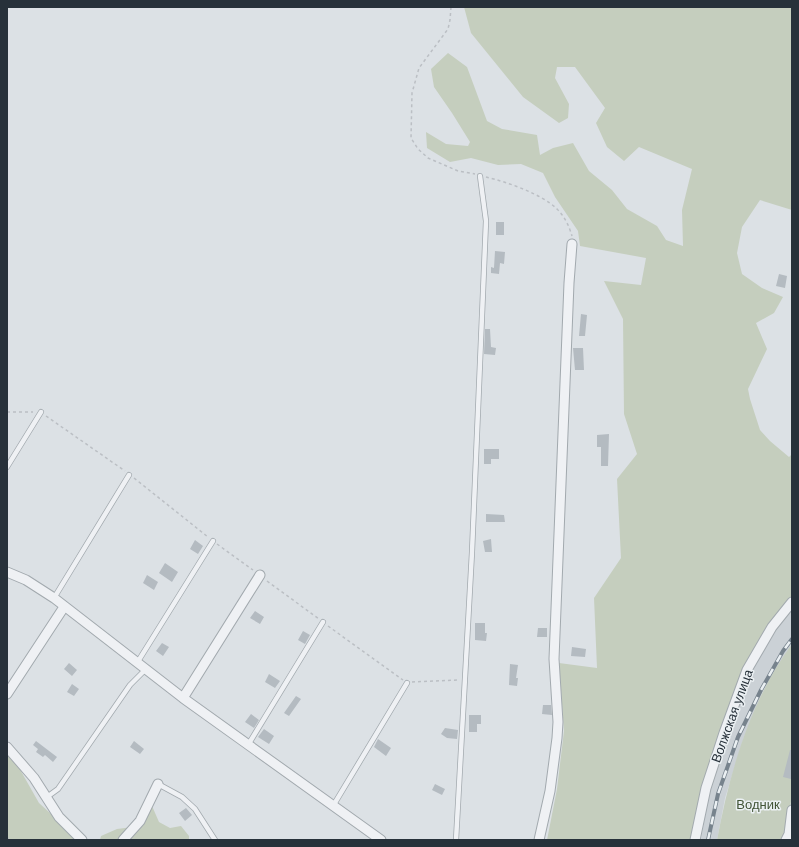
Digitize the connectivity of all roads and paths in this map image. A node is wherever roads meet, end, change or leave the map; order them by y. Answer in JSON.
{"nodes":[{"id":1,"x":451,"y":7,"type":"edge"},
{"id":2,"x":480,"y":176,"type":"junction"},
{"id":3,"x":572,"y":244,"type":"joint"},
{"id":4,"x":7,"y":412,"type":"edge"},
{"id":5,"x":41,"y":412,"type":"junction"},
{"id":6,"x":7,"y":467,"type":"edge"},
{"id":7,"x":129,"y":474,"type":"junction"},
{"id":8,"x":213,"y":541,"type":"junction"},
{"id":9,"x":7,"y":572,"type":"edge"},
{"id":10,"x":260,"y":575,"type":"junction"},
{"id":11,"x":54,"y":598,"type":"junction"},
{"id":12,"x":792,"y":602,"type":"edge"},
{"id":13,"x":64,"y":607,"type":"junction"},
{"id":14,"x":323,"y":622,"type":"junction"},
{"id":15,"x":137,"y":663,"type":"junction"},
{"id":16,"x":146,"y":669,"type":"junction"},
{"id":17,"x":465,"y":679,"type":"junction"},
{"id":18,"x":407,"y":683,"type":"junction"},
{"id":19,"x":7,"y":694,"type":"edge"},
{"id":20,"x":183,"y":698,"type":"junction"},
{"id":21,"x":248,"y":745,"type":"junction"},
{"id":22,"x":7,"y":747,"type":"edge"},
{"id":23,"x":158,"y":784,"type":"joint"},
{"id":24,"x":47,"y":797,"type":"junction"},
{"id":25,"x":333,"y":806,"type":"junction"},
{"id":26,"x":792,"y":810,"type":"edge"},
{"id":27,"x":7,"y":837,"type":"edge"},
{"id":28,"x":9,"y":840,"type":"edge"},
{"id":29,"x":82,"y":840,"type":"edge"},
{"id":30,"x":123,"y":840,"type":"edge"},
{"id":31,"x":215,"y":840,"type":"edge"},
{"id":32,"x":381,"y":840,"type":"edge"},
{"id":33,"x":456,"y":840,"type":"edge"},
{"id":34,"x":539,"y":840,"type":"edge"},
{"id":35,"x":695,"y":840,"type":"edge"},
{"id":36,"x":786,"y":840,"type":"edge"}],
"edges":[{"from":1,"to":2,"type":"path"},
{"from":2,"to":3,"type":"path"},
{"from":2,"to":17,"type":"lane"},
{"from":3,"to":34,"type":"street"},
{"from":4,"to":5,"type":"path"},
{"from":5,"to":6,"type":"lane"},
{"from":5,"to":7,"type":"path"},
{"from":7,"to":8,"type":"path"},
{"from":7,"to":11,"type":"lane"},
{"from":8,"to":10,"type":"path"},
{"from":8,"to":15,"type":"lane"},
{"from":9,"to":11,"type":"street"},
{"from":10,"to":14,"type":"path"},
{"from":10,"to":20,"type":"street"},
{"from":11,"to":13,"type":"street"},
{"from":12,"to":35,"type":"street","name":"Волжская улица"},
{"from":13,"to":15,"type":"street"},
{"from":13,"to":19,"type":"street"},
{"from":14,"to":18,"type":"path"},
{"from":14,"to":21,"type":"lane"},
{"from":15,"to":16,"type":"street"},
{"from":16,"to":20,"type":"street"},
{"from":16,"to":24,"type":"lane"},
{"from":17,"to":18,"type":"path"},
{"from":17,"to":33,"type":"lane"},
{"from":18,"to":25,"type":"lane"},
{"from":20,"to":21,"type":"street"},
{"from":21,"to":25,"type":"street"},
{"from":22,"to":24,"type":"street"},
{"from":23,"to":30,"type":"street"},
{"from":23,"to":31,"type":"lane"},
{"from":24,"to":29,"type":"street"},
{"from":25,"to":32,"type":"street"},
{"from":26,"to":36,"type":"street"},
{"from":27,"to":28,"type":"path"}]}
